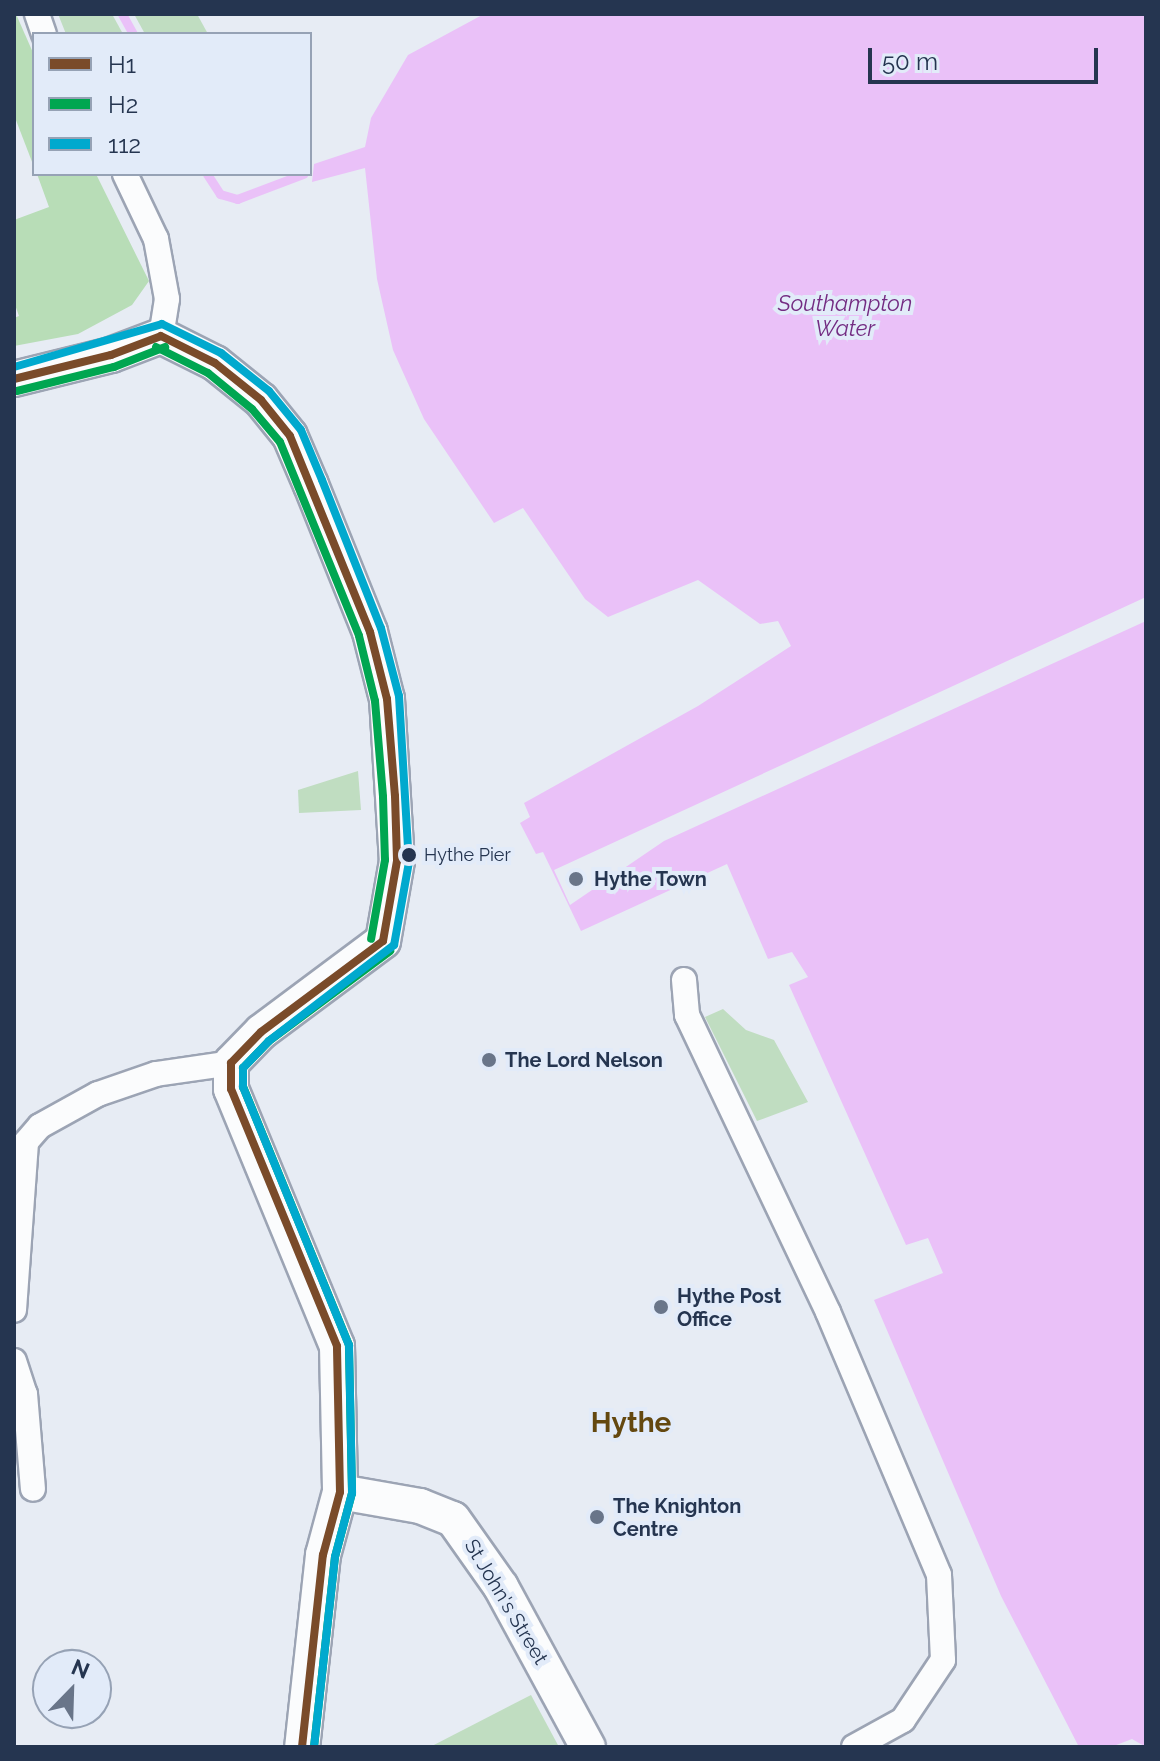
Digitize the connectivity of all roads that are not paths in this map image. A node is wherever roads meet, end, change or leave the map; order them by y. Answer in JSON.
{"nodes":[{"id":1,"x":126,"y":176,"type":"edge"},
{"id":2,"x":161,"y":336,"type":"junction"},
{"id":3,"x":14,"y":379,"type":"edge"},
{"id":4,"x":684,"y":980,"type":"dead end"},
{"id":5,"x":231,"y":1063,"type":"junction"},
{"id":6,"x":14,"y":1310,"type":"edge"},
{"id":7,"x":14,"y":1361,"type":"edge"},
{"id":8,"x":33,"y":1489,"type":"dead end"},
{"id":9,"x":340,"y":1492,"type":"junction"},
{"id":10,"x":302,"y":1747,"type":"edge"},
{"id":11,"x":588,"y":1747,"type":"edge"},
{"id":12,"x":854,"y":1747,"type":"edge"}],
"edges":[{"from":1,"to":2,"type":"street"},
{"from":2,"to":3,"type":"street"},
{"from":2,"to":5,"type":"street"},
{"from":4,"to":12,"type":"street"},
{"from":5,"to":6,"type":"street"},
{"from":5,"to":9,"type":"street"},
{"from":7,"to":8,"type":"street"},
{"from":9,"to":10,"type":"street"},
{"from":9,"to":11,"type":"street","name":"St John's Street"}]}
